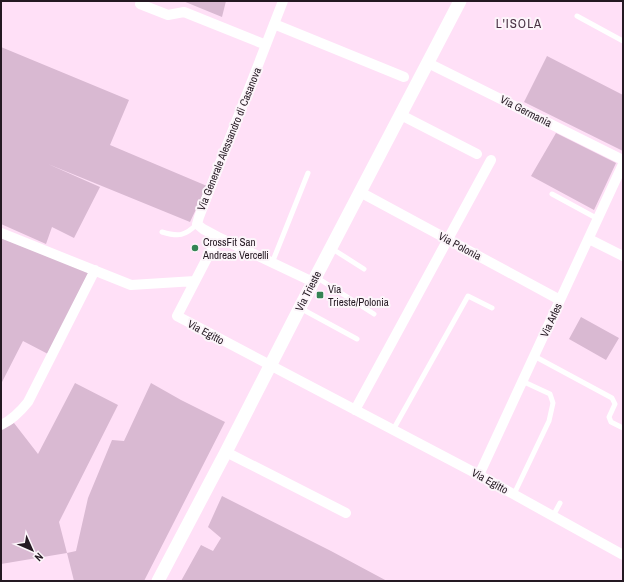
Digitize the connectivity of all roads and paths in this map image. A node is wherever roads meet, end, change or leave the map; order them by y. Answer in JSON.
{"nodes":[{"id":1,"x":283,"y":1,"type":"edge"},
{"id":2,"x":460,"y":1,"type":"edge"},
{"id":3,"x":140,"y":4,"type":"dead end"},
{"id":4,"x":577,"y":16,"type":"dead end"},
{"id":5,"x":274,"y":24,"type":"junction"},
{"id":6,"x":623,"y":41,"type":"edge"},
{"id":7,"x":266,"y":45,"type":"junction"},
{"id":8,"x":428,"y":63,"type":"junction"},
{"id":9,"x":404,"y":77,"type":"dead end"},
{"id":10,"x":401,"y":115,"type":"junction"},
{"id":11,"x":477,"y":154,"type":"dead end"},
{"id":12,"x":491,"y":160,"type":"dead end"},
{"id":13,"x":623,"y":160,"type":"edge"},
{"id":14,"x":623,"y":164,"type":"edge"},
{"id":15,"x":308,"y":173,"type":"dead end"},
{"id":16,"x":360,"y":192,"type":"junction"},
{"id":17,"x":552,"y":194,"type":"dead end"},
{"id":18,"x":598,"y":219,"type":"junction"},
{"id":19,"x":197,"y":224,"type":"junction"},
{"id":20,"x":162,"y":232,"type":"dead end"},
{"id":21,"x":1,"y":233,"type":"edge"},
{"id":22,"x":218,"y":237,"type":"junction"},
{"id":23,"x":589,"y":239,"type":"junction"},
{"id":24,"x":448,"y":240,"type":"junction"},
{"id":25,"x":331,"y":248,"type":"junction"},
{"id":26,"x":623,"y":256,"type":"edge"},
{"id":27,"x":272,"y":262,"type":"junction"},
{"id":28,"x":364,"y":269,"type":"dead end"},
{"id":29,"x":95,"y":270,"type":"junction"},
{"id":30,"x":314,"y":279,"type":"junction"},
{"id":31,"x":195,"y":281,"type":"junction"},
{"id":32,"x":560,"y":300,"type":"junction"},
{"id":33,"x":300,"y":308,"type":"junction"},
{"id":34,"x":492,"y":308,"type":"dead end"},
{"id":35,"x":374,"y":314,"type":"dead end"},
{"id":36,"x":357,"y":339,"type":"dead end"},
{"id":37,"x":534,"y":356,"type":"junction"},
{"id":38,"x":270,"y":366,"type":"junction"},
{"id":39,"x":522,"y":381,"type":"junction"},
{"id":40,"x":355,"y":410,"type":"junction"},
{"id":41,"x":1,"y":425,"type":"edge"},
{"id":42,"x":623,"y":428,"type":"edge"},
{"id":43,"x":393,"y":430,"type":"junction"},
{"id":44,"x":226,"y":452,"type":"junction"},
{"id":45,"x":479,"y":475,"type":"junction"},
{"id":46,"x":514,"y":494,"type":"junction"},
{"id":47,"x":560,"y":503,"type":"dead end"},
{"id":48,"x":346,"y":513,"type":"dead end"},
{"id":49,"x":553,"y":516,"type":"junction"},
{"id":50,"x":623,"y":555,"type":"edge"},
{"id":51,"x":158,"y":581,"type":"edge"}],
"edges":[{"from":1,"to":5,"type":"street","name":"Via Generale Alessandro di Casanova"},
{"from":2,"to":8,"type":"street","name":"Via Trieste"},
{"from":3,"to":7,"type":"street"},
{"from":4,"to":6,"type":"lane"},
{"from":5,"to":7,"type":"street","name":"Via Generale Alessandro di Casanova"},
{"from":5,"to":9,"type":"street"},
{"from":7,"to":19,"type":"street","name":"Via Generale Alessandro di Casanova"},
{"from":8,"to":10,"type":"street","name":"Via Trieste"},
{"from":8,"to":13,"type":"street","name":"Via Germania"},
{"from":10,"to":11,"type":"street"},
{"from":10,"to":16,"type":"street","name":"Via Trieste"},
{"from":12,"to":24,"type":"street"},
{"from":14,"to":18,"type":"street","name":"Via Arles"},
{"from":15,"to":27,"type":"lane"},
{"from":16,"to":24,"type":"street","name":"Via Polonia"},
{"from":16,"to":25,"type":"street","name":"Via Trieste"},
{"from":17,"to":18,"type":"lane"},
{"from":18,"to":23,"type":"street","name":"Via Arles"},
{"from":19,"to":20,"type":"lane"},
{"from":19,"to":22,"type":"street","name":"Via Generale Alessandro di Casanova"},
{"from":21,"to":29,"type":"street"},
{"from":22,"to":27,"type":"street","name":"Via Generale Alessandro di Casanova"},
{"from":22,"to":31,"type":"street","name":"Via Egitto"},
{"from":23,"to":26,"type":"street"},
{"from":23,"to":32,"type":"street","name":"Via Arles"},
{"from":24,"to":32,"type":"street","name":"Via Polonia"},
{"from":24,"to":40,"type":"street"},
{"from":25,"to":28,"type":"lane"},
{"from":25,"to":30,"type":"street","name":"Via Trieste"},
{"from":27,"to":30,"type":"street","name":"Via Generale Alessandro di Casanova"},
{"from":29,"to":31,"type":"street"},
{"from":29,"to":41,"type":"street"},
{"from":30,"to":33,"type":"street","name":"Via Trieste"},
{"from":30,"to":35,"type":"lane"},
{"from":31,"to":38,"type":"street","name":"Via Egitto"},
{"from":32,"to":37,"type":"street","name":"Via Arles"},
{"from":33,"to":36,"type":"lane"},
{"from":33,"to":38,"type":"street","name":"Via Trieste"},
{"from":34,"to":43,"type":"lane"},
{"from":37,"to":39,"type":"street","name":"Via Arles"},
{"from":37,"to":42,"type":"lane"},
{"from":38,"to":40,"type":"street","name":"Via Egitto"},
{"from":38,"to":44,"type":"street","name":"Via Trieste"},
{"from":39,"to":45,"type":"street","name":"Via Arles"},
{"from":39,"to":46,"type":"lane"},
{"from":40,"to":43,"type":"street","name":"Via Egitto"},
{"from":43,"to":45,"type":"street","name":"Via Egitto"},
{"from":44,"to":48,"type":"street"},
{"from":44,"to":51,"type":"street","name":"Via Trieste"},
{"from":45,"to":46,"type":"street","name":"Via Egitto"},
{"from":46,"to":49,"type":"street","name":"Via Egitto"},
{"from":47,"to":49,"type":"lane"},
{"from":49,"to":50,"type":"street","name":"Via Egitto"}]}
